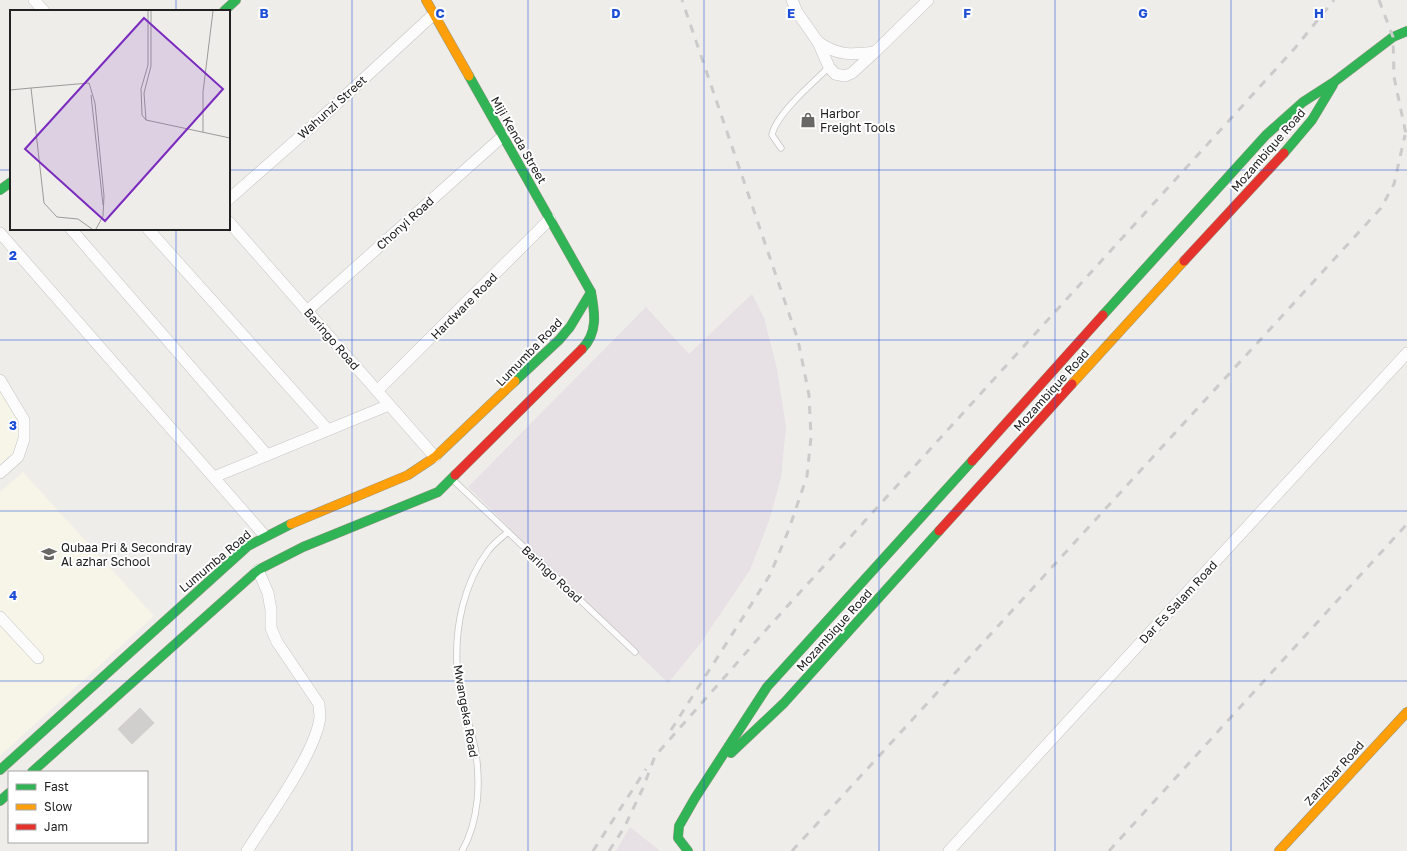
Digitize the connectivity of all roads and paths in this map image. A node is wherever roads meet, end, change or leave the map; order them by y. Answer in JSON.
{"nodes":[{"id":1,"x":34,"y":0,"type":"edge"},
{"id":2,"x":236,"y":0,"type":"edge"},
{"id":3,"x":426,"y":0,"type":"edge"},
{"id":4,"x":792,"y":0,"type":"edge"},
{"id":5,"x":928,"y":0,"type":"edge"},
{"id":6,"x":43,"y":10,"type":"edge"},
{"id":7,"x":225,"y":10,"type":"edge"},
{"id":8,"x":434,"y":14,"type":"junction"},
{"id":9,"x":1407,"y":31,"type":"edge"},
{"id":10,"x":818,"y":42,"type":"junction"},
{"id":11,"x":875,"y":52,"type":"junction"},
{"id":12,"x":829,"y":68,"type":"junction"},
{"id":13,"x":1334,"y":82,"type":"junction"},
{"id":14,"x":503,"y":136,"type":"junction"},
{"id":15,"x":781,"y":148,"type":"dead end"},
{"id":16,"x":10,"y":183,"type":"edge"},
{"id":17,"x":0,"y":190,"type":"edge"},
{"id":18,"x":230,"y":198,"type":"edge"},
{"id":19,"x":550,"y":219,"type":"junction"},
{"id":20,"x":230,"y":223,"type":"edge"},
{"id":21,"x":72,"y":230,"type":"edge"},
{"id":22,"x":149,"y":230,"type":"edge"},
{"id":23,"x":0,"y":233,"type":"edge"},
{"id":24,"x":591,"y":292,"type":"junction"},
{"id":25,"x":307,"y":311,"type":"junction"},
{"id":26,"x":1407,"y":353,"type":"edge"},
{"id":27,"x":0,"y":380,"type":"edge"},
{"id":28,"x":533,"y":382,"type":"junction"},
{"id":29,"x":377,"y":391,"type":"junction"},
{"id":30,"x":390,"y":405,"type":"junction"},
{"id":31,"x":328,"y":430,"type":"junction"},
{"id":32,"x":267,"y":455,"type":"junction"},
{"id":33,"x":435,"y":457,"type":"junction"},
{"id":34,"x":0,"y":472,"type":"edge"},
{"id":35,"x":214,"y":477,"type":"junction"},
{"id":36,"x":451,"y":478,"type":"junction"},
{"id":37,"x":508,"y":532,"type":"junction"},
{"id":38,"x":265,"y":536,"type":"junction"},
{"id":39,"x":258,"y":570,"type":"junction"},
{"id":40,"x":0,"y":618,"type":"edge"},
{"id":41,"x":634,"y":652,"type":"dead end"},
{"id":42,"x":38,"y":658,"type":"dead end"},
{"id":43,"x":1407,"y":712,"type":"edge"},
{"id":44,"x":0,"y":770,"type":"edge"},
{"id":45,"x":33,"y":771,"type":"edge"},
{"id":46,"x":711,"y":772,"type":"junction"},
{"id":47,"x":8,"y":794,"type":"edge"},
{"id":48,"x":0,"y":801,"type":"edge"},
{"id":49,"x":247,"y":851,"type":"edge"},
{"id":50,"x":462,"y":851,"type":"edge"},
{"id":51,"x":688,"y":851,"type":"edge"},
{"id":52,"x":949,"y":851,"type":"edge"},
{"id":53,"x":1279,"y":851,"type":"edge"}],
"edges":[{"from":1,"to":6,"type":"street"},
{"from":2,"to":7,"type":"main road"},
{"from":3,"to":8,"type":"main road","name":"Miji Kenda Street"},
{"from":4,"to":10,"type":"street"},
{"from":5,"to":11,"type":"street"},
{"from":8,"to":14,"type":"main road","name":"Miji Kenda Street"},
{"from":8,"to":18,"type":"street","name":"Wahunzi Street"},
{"from":9,"to":13,"type":"main road"},
{"from":10,"to":11,"type":"street"},
{"from":10,"to":12,"type":"street"},
{"from":11,"to":12,"type":"street"},
{"from":12,"to":15,"type":"lane"},
{"from":13,"to":46,"type":"main road","name":"Mozambique Road"},
{"from":13,"to":46,"type":"main road","name":"Mozambique Road"},
{"from":14,"to":19,"type":"main road","name":"Miji Kenda Street"},
{"from":14,"to":25,"type":"street","name":"Chonyi Road"},
{"from":16,"to":17,"type":"main road"},
{"from":19,"to":24,"type":"main road","name":"Miji Kenda Street"},
{"from":19,"to":29,"type":"street","name":"Hardware Road"},
{"from":20,"to":25,"type":"street","name":"Baringo Road"},
{"from":21,"to":32,"type":"street"},
{"from":22,"to":31,"type":"street"},
{"from":23,"to":35,"type":"street"},
{"from":24,"to":28,"type":"main road","name":"Lumumba Road"},
{"from":24,"to":28,"type":"main road","name":"Lumumba Road"},
{"from":25,"to":29,"type":"street","name":"Baringo Road"},
{"from":26,"to":52,"type":"street","name":"Dar Es Salam Road"},
{"from":27,"to":34,"type":"street"},
{"from":28,"to":33,"type":"main road","name":"Lumumba Road"},
{"from":28,"to":36,"type":"main road","name":"Lumumba Road"},
{"from":29,"to":30,"type":"street","name":"Baringo Road"},
{"from":30,"to":31,"type":"street"},
{"from":30,"to":33,"type":"street","name":"Baringo Road"},
{"from":31,"to":32,"type":"street"},
{"from":32,"to":35,"type":"street"},
{"from":33,"to":38,"type":"main road","name":"Lumumba Road"},
{"from":35,"to":38,"type":"street"},
{"from":36,"to":37,"type":"lane","name":"Baringo Road"},
{"from":36,"to":39,"type":"main road","name":"Lumumba Road"},
{"from":37,"to":41,"type":"lane","name":"Baringo Road"},
{"from":37,"to":50,"type":"lane","name":"Mwangeka Road"},
{"from":38,"to":44,"type":"main road","name":"Lumumba Road"},
{"from":39,"to":45,"type":"main road","name":"Lumumba Road"},
{"from":39,"to":49,"type":"street"},
{"from":40,"to":42,"type":"street"},
{"from":43,"to":53,"type":"main road","name":"Zanzibar Road"},
{"from":46,"to":51,"type":"main road","name":"Mozambique Road"},
{"from":47,"to":48,"type":"main road"}]}
